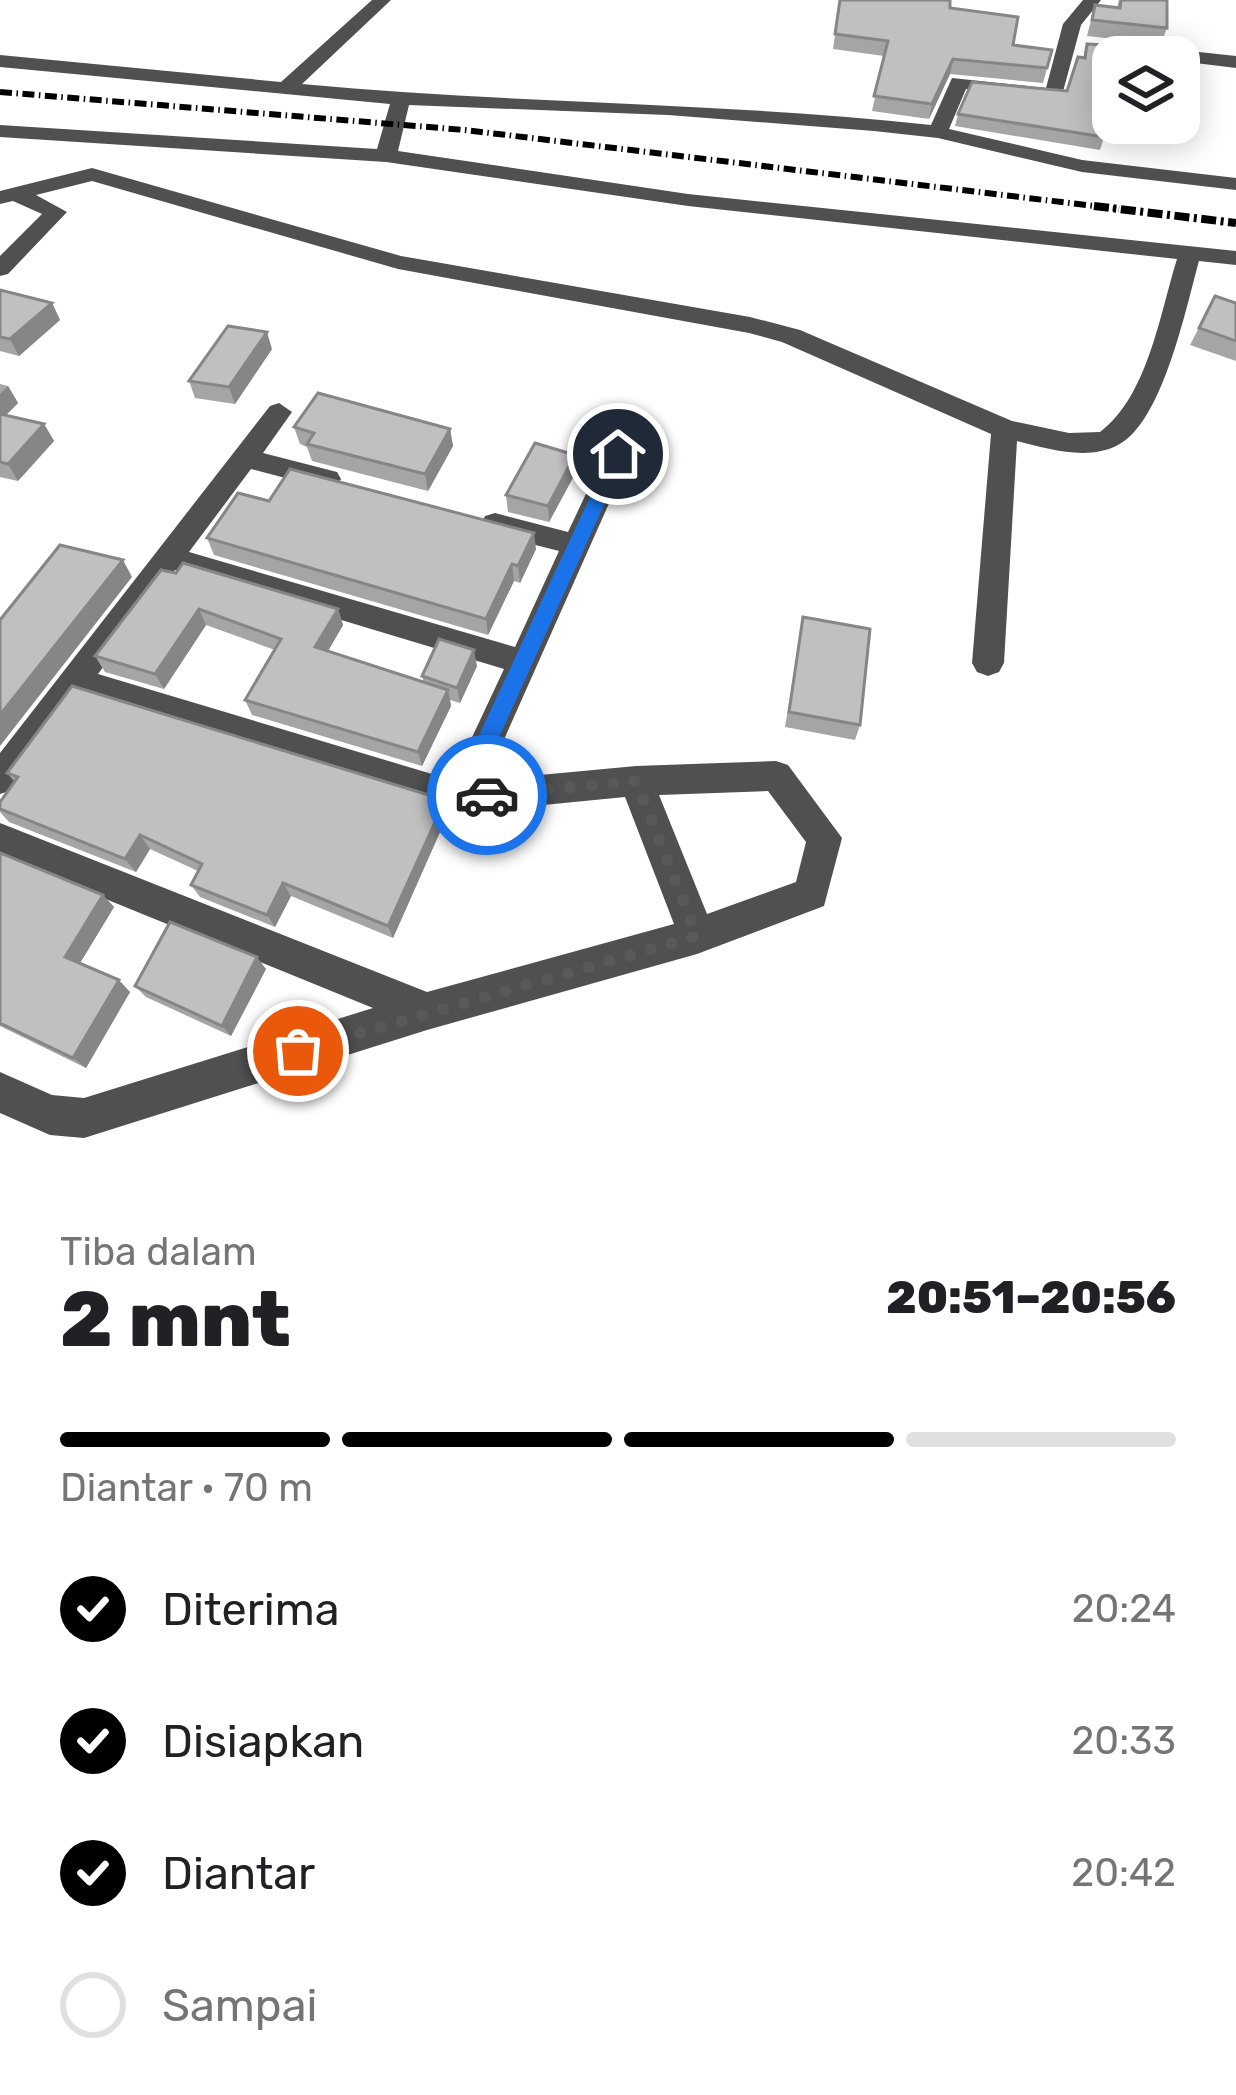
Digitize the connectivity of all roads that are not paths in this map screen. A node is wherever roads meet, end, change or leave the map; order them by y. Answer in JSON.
{"nodes":[{"id":1,"x":382,"y":0,"type":"edge"},
{"id":2,"x":1082,"y":3,"type":"edge"},
{"id":3,"x":1200,"y":58,"type":"edge"},
{"id":4,"x":0,"y":61,"type":"edge"},
{"id":5,"x":1236,"y":62,"type":"edge"},
{"id":6,"x":287,"y":87,"type":"junction"},
{"id":7,"x":401,"y":100,"type":"junction"},
{"id":8,"x":0,"y":130,"type":"edge"},
{"id":9,"x":938,"y":132,"type":"junction"},
{"id":10,"x":386,"y":156,"type":"junction"},
{"id":11,"x":1236,"y":184,"type":"edge"},
{"id":12,"x":10,"y":197,"type":"edge"},
{"id":13,"x":1190,"y":252,"type":"junction"},
{"id":14,"x":1236,"y":258,"type":"edge"},
{"id":15,"x":0,"y":269,"type":"edge"},
{"id":16,"x":279,"y":412,"type":"dead end"},
{"id":17,"x":1006,"y":429,"type":"junction"},
{"id":18,"x":618,"y":454,"type":"dead end"},
{"id":19,"x":246,"y":458,"type":"junction"},
{"id":20,"x":356,"y":487,"type":"edge"},
{"id":21,"x":466,"y":516,"type":"edge"},
{"id":22,"x":576,"y":545,"type":"junction"},
{"id":23,"x":168,"y":556,"type":"junction"},
{"id":24,"x":523,"y":662,"type":"junction"},
{"id":25,"x":988,"y":664,"type":"dead end"},
{"id":26,"x":75,"y":681,"type":"junction"},
{"id":27,"x":0,"y":779,"type":"edge"},
{"id":28,"x":636,"y":781,"type":"junction"},
{"id":29,"x":460,"y":798,"type":"junction"},
{"id":30,"x":0,"y":839,"type":"edge"},
{"id":31,"x":697,"y":936,"type":"junction"},
{"id":32,"x":427,"y":1011,"type":"junction"},
{"id":33,"x":0,"y":1092,"type":"edge"}],
"edges":[{"from":1,"to":6,"type":"street"},
{"from":2,"to":9,"type":"street"},
{"from":3,"to":5,"type":"street"},
{"from":4,"to":6,"type":"street"},
{"from":6,"to":7,"type":"street"},
{"from":7,"to":9,"type":"street"},
{"from":7,"to":10,"type":"street"},
{"from":8,"to":10,"type":"street"},
{"from":9,"to":11,"type":"street"},
{"from":10,"to":13,"type":"street"},
{"from":12,"to":15,"type":"street"},
{"from":12,"to":17,"type":"street"},
{"from":13,"to":14,"type":"street"},
{"from":13,"to":17,"type":"street"},
{"from":16,"to":19,"type":"street"},
{"from":17,"to":25,"type":"street"},
{"from":18,"to":22,"type":"street"},
{"from":19,"to":20,"type":"street"},
{"from":19,"to":23,"type":"street"},
{"from":21,"to":22,"type":"street"},
{"from":22,"to":24,"type":"street"},
{"from":23,"to":24,"type":"street"},
{"from":23,"to":26,"type":"street"},
{"from":24,"to":29,"type":"street"},
{"from":26,"to":27,"type":"street"},
{"from":26,"to":29,"type":"street"},
{"from":28,"to":29,"type":"street"},
{"from":28,"to":31,"type":"street"},
{"from":28,"to":31,"type":"street"},
{"from":30,"to":32,"type":"street"},
{"from":31,"to":32,"type":"street"},
{"from":32,"to":33,"type":"street"}]}
